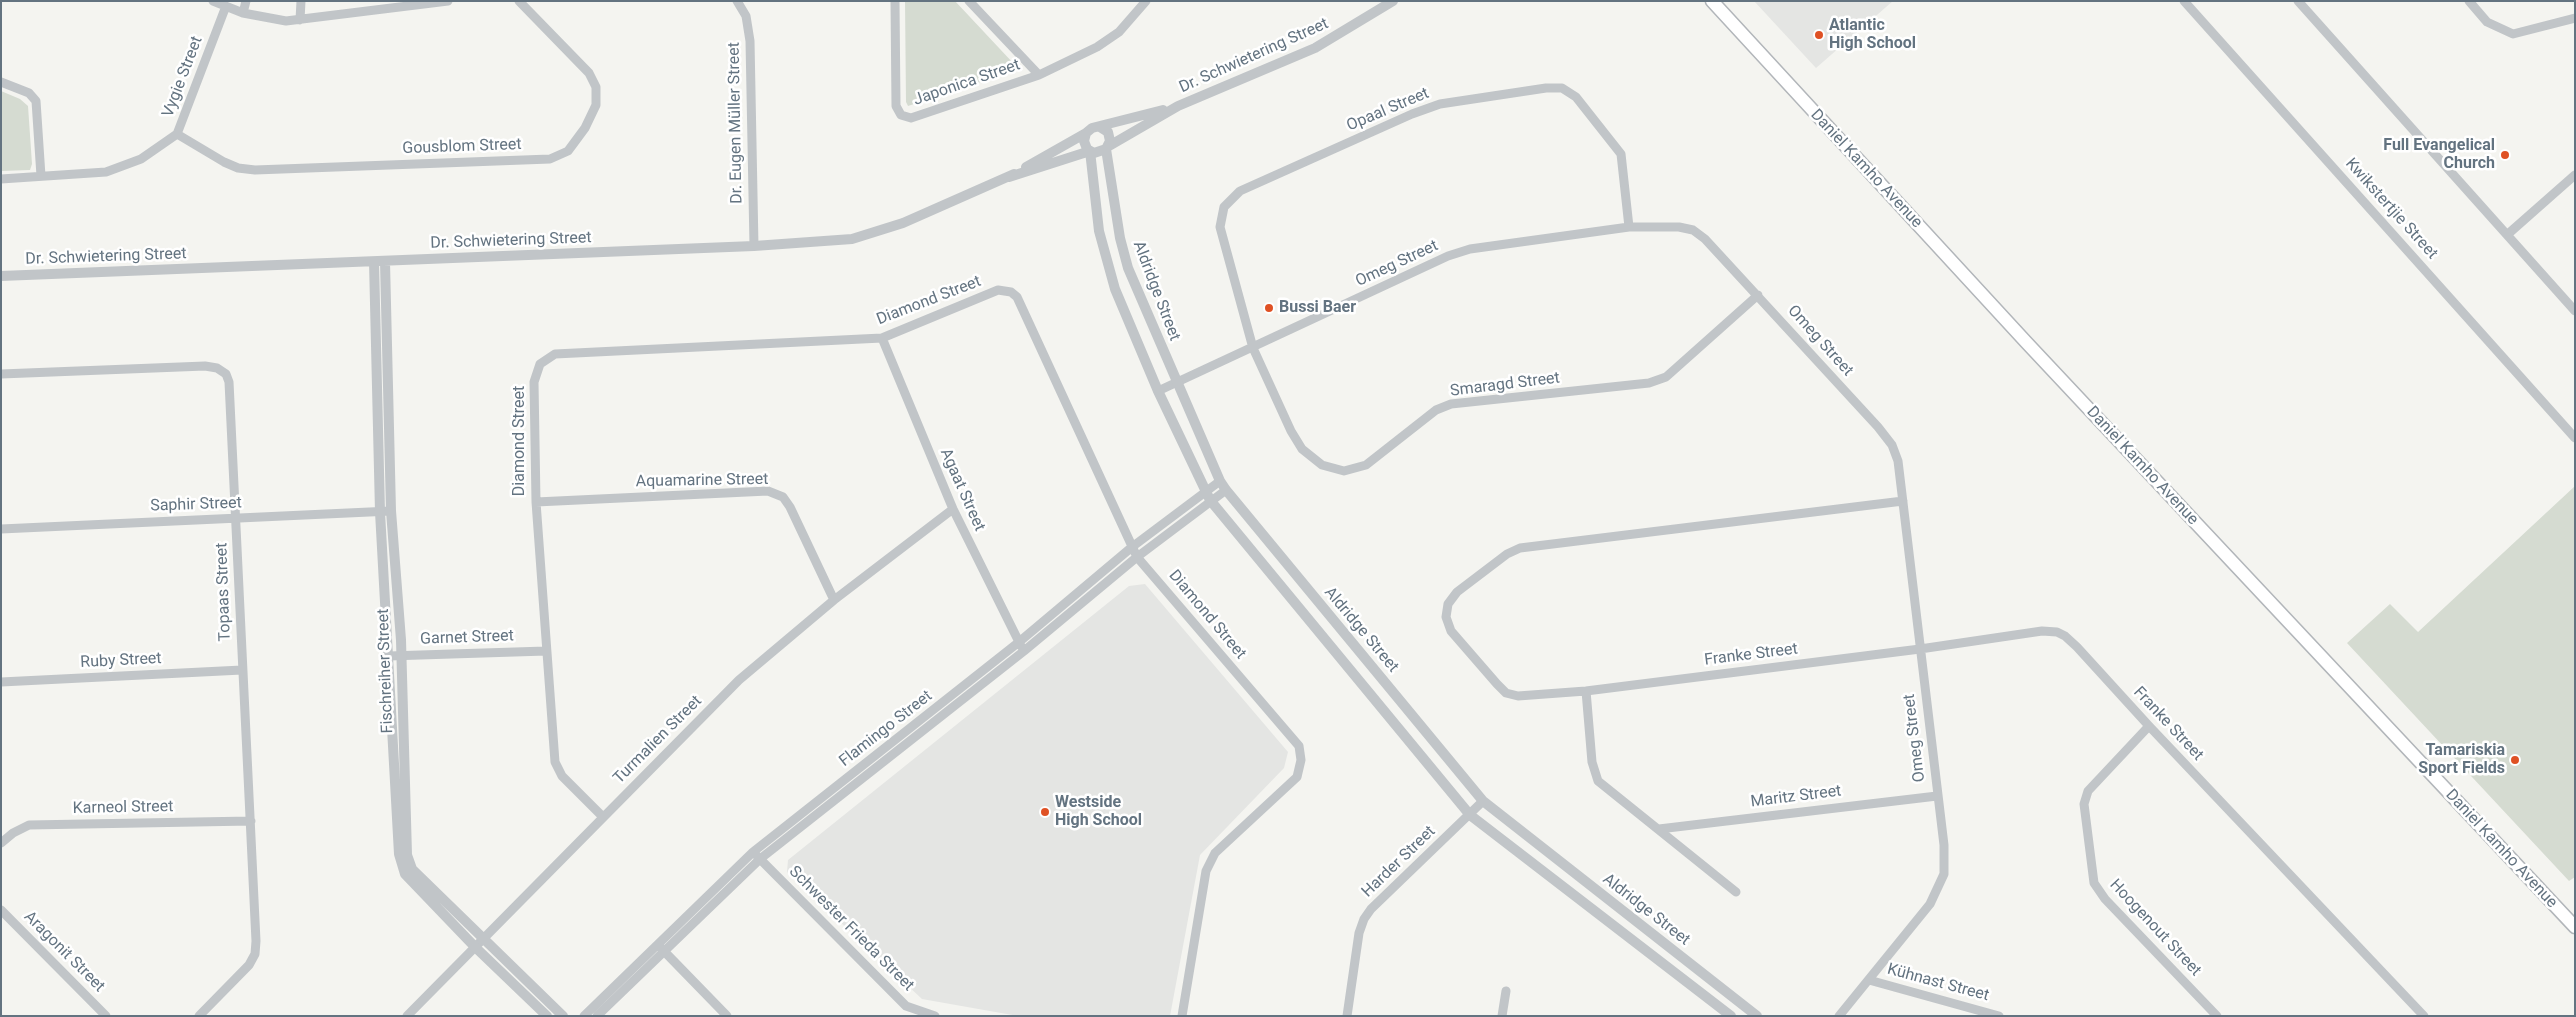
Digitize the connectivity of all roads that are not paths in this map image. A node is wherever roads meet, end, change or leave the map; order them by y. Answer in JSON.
{"nodes":[{"id":1,"x":213,"y":1,"type":"edge"},
{"id":2,"x":246,"y":1,"type":"edge"},
{"id":3,"x":301,"y":1,"type":"edge"},
{"id":4,"x":367,"y":1,"type":"edge"},
{"id":5,"x":448,"y":1,"type":"edge"},
{"id":6,"x":519,"y":1,"type":"edge"},
{"id":7,"x":737,"y":1,"type":"edge"},
{"id":8,"x":895,"y":1,"type":"edge"},
{"id":9,"x":969,"y":1,"type":"edge"},
{"id":10,"x":1146,"y":1,"type":"edge"},
{"id":11,"x":1393,"y":1,"type":"edge"},
{"id":12,"x":1712,"y":1,"type":"edge"},
{"id":13,"x":2184,"y":1,"type":"edge"},
{"id":14,"x":2298,"y":1,"type":"edge"},
{"id":15,"x":2469,"y":1,"type":"edge"},
{"id":16,"x":226,"y":6,"type":"junction"},
{"id":17,"x":368,"y":11,"type":"junction"},
{"id":18,"x":243,"y":13,"type":"junction"},
{"id":19,"x":2575,"y":18,"type":"edge"},
{"id":20,"x":300,"y":20,"type":"junction"},
{"id":21,"x":1039,"y":75,"type":"junction"},
{"id":22,"x":1,"y":82,"type":"edge"},
{"id":23,"x":1178,"y":106,"type":"junction"},
{"id":24,"x":1100,"y":127,"type":"junction"},
{"id":25,"x":1086,"y":133,"type":"junction"},
{"id":26,"x":177,"y":134,"type":"junction"},
{"id":27,"x":1107,"y":147,"type":"junction"},
{"id":28,"x":1090,"y":151,"type":"junction"},
{"id":29,"x":2575,"y":175,"type":"edge"},
{"id":30,"x":41,"y":176,"type":"junction"},
{"id":31,"x":1009,"y":176,"type":"junction"},
{"id":32,"x":1,"y":178,"type":"edge"},
{"id":33,"x":1629,"y":227,"type":"junction"},
{"id":34,"x":2508,"y":234,"type":"junction"},
{"id":35,"x":754,"y":246,"type":"junction"},
{"id":36,"x":379,"y":262,"type":"junction"},
{"id":37,"x":1,"y":276,"type":"edge"},
{"id":38,"x":1758,"y":295,"type":"junction"},
{"id":39,"x":2575,"y":311,"type":"edge"},
{"id":40,"x":882,"y":338,"type":"junction"},
{"id":41,"x":1253,"y":348,"type":"junction"},
{"id":42,"x":1,"y":374,"type":"edge"},
{"id":43,"x":1176,"y":382,"type":"junction"},
{"id":44,"x":1158,"y":391,"type":"junction"},
{"id":45,"x":2575,"y":438,"type":"edge"},
{"id":46,"x":1220,"y":481,"type":"junction"},
{"id":47,"x":1226,"y":490,"type":"junction"},
{"id":48,"x":1208,"y":496,"type":"junction"},
{"id":49,"x":1904,"y":501,"type":"junction"},
{"id":50,"x":536,"y":502,"type":"junction"},
{"id":51,"x":953,"y":509,"type":"junction"},
{"id":52,"x":380,"y":512,"type":"junction"},
{"id":53,"x":391,"y":512,"type":"junction"},
{"id":54,"x":236,"y":519,"type":"junction"},
{"id":55,"x":1,"y":529,"type":"edge"},
{"id":56,"x":1132,"y":547,"type":"junction"},
{"id":57,"x":1137,"y":556,"type":"junction"},
{"id":58,"x":834,"y":600,"type":"junction"},
{"id":59,"x":1022,"y":647,"type":"junction"},
{"id":60,"x":1920,"y":649,"type":"junction"},
{"id":61,"x":546,"y":651,"type":"junction"},
{"id":62,"x":401,"y":655,"type":"junction"},
{"id":63,"x":389,"y":656,"type":"junction"},
{"id":64,"x":242,"y":670,"type":"junction"},
{"id":65,"x":1,"y":682,"type":"edge"},
{"id":66,"x":1586,"y":691,"type":"junction"},
{"id":67,"x":2149,"y":726,"type":"junction"},
{"id":68,"x":1937,"y":796,"type":"junction"},
{"id":69,"x":1483,"y":801,"type":"junction"},
{"id":70,"x":1470,"y":815,"type":"junction"},
{"id":71,"x":603,"y":817,"type":"junction"},
{"id":72,"x":251,"y":821,"type":"junction"},
{"id":73,"x":1659,"y":829,"type":"junction"},
{"id":74,"x":1,"y":844,"type":"edge"},
{"id":75,"x":757,"y":855,"type":"junction"},
{"id":76,"x":1736,"y":892,"type":"dead end"},
{"id":77,"x":1,"y":910,"type":"edge"},
{"id":78,"x":2575,"y":927,"type":"edge"},
{"id":79,"x":484,"y":938,"type":"junction"},
{"id":80,"x":475,"y":947,"type":"junction"},
{"id":81,"x":660,"y":947,"type":"junction"},
{"id":82,"x":1869,"y":980,"type":"junction"},
{"id":83,"x":1506,"y":991,"type":"dead end"},
{"id":84,"x":106,"y":1016,"type":"edge"},
{"id":85,"x":199,"y":1016,"type":"edge"},
{"id":86,"x":407,"y":1016,"type":"edge"},
{"id":87,"x":547,"y":1016,"type":"edge"},
{"id":88,"x":563,"y":1016,"type":"edge"},
{"id":89,"x":584,"y":1016,"type":"edge"},
{"id":90,"x":596,"y":1016,"type":"edge"},
{"id":91,"x":728,"y":1016,"type":"edge"},
{"id":92,"x":935,"y":1016,"type":"edge"},
{"id":93,"x":1182,"y":1016,"type":"edge"},
{"id":94,"x":1347,"y":1016,"type":"edge"},
{"id":95,"x":1502,"y":1016,"type":"edge"},
{"id":96,"x":1731,"y":1016,"type":"edge"},
{"id":97,"x":1757,"y":1016,"type":"edge"},
{"id":98,"x":1839,"y":1016,"type":"edge"},
{"id":99,"x":1999,"y":1016,"type":"edge"},
{"id":100,"x":2218,"y":1016,"type":"edge"},
{"id":101,"x":2424,"y":1016,"type":"edge"}],
"edges":[{"from":1,"to":16,"type":"street"},
{"from":2,"to":18,"type":"street"},
{"from":3,"to":20,"type":"street"},
{"from":4,"to":17,"type":"street"},
{"from":5,"to":17,"type":"street"},
{"from":6,"to":26,"type":"street","name":"Gousblom Street"},
{"from":7,"to":35,"type":"street","name":"Dr. Eugen Müller Street"},
{"from":8,"to":21,"type":"street","name":"Japonica Street"},
{"from":9,"to":21,"type":"street"},
{"from":10,"to":21,"type":"street","name":"Japonica Street"},
{"from":11,"to":23,"type":"street","name":"Dr. Schwietering Street"},
{"from":12,"to":78,"type":"main road","name":"Daniel Kamho Avenue"},
{"from":13,"to":45,"type":"street","name":"Kwikstertjie Street"},
{"from":14,"to":34,"type":"street"},
{"from":15,"to":19,"type":"street"},
{"from":16,"to":18,"type":"street"},
{"from":16,"to":26,"type":"street","name":"Vygie Street"},
{"from":17,"to":20,"type":"street"},
{"from":18,"to":20,"type":"street"},
{"from":22,"to":30,"type":"street"},
{"from":23,"to":24,"type":"street","name":"Dr. Schwietering Street"},
{"from":23,"to":27,"type":"street","name":"Dr. Schwietering Street"},
{"from":24,"to":25,"type":"street"},
{"from":24,"to":27,"type":"street"},
{"from":25,"to":28,"type":"street"},
{"from":25,"to":31,"type":"street","name":"Dr. Schwietering Street"},
{"from":26,"to":30,"type":"street","name":"Vygie Street"},
{"from":27,"to":28,"type":"street"},
{"from":27,"to":43,"type":"street","name":"Aldridge Street"},
{"from":28,"to":31,"type":"street","name":"Dr. Schwietering Street"},
{"from":28,"to":44,"type":"street","name":"Aldridge Street"},
{"from":29,"to":34,"type":"street"},
{"from":30,"to":32,"type":"street","name":"Vygie Street"},
{"from":31,"to":35,"type":"street","name":"Dr. Schwietering Street"},
{"from":33,"to":38,"type":"street","name":"Omeg Street"},
{"from":33,"to":41,"type":"street","name":"Omeg Street"},
{"from":33,"to":41,"type":"street","name":"Opaal Street"},
{"from":34,"to":39,"type":"street"},
{"from":35,"to":36,"type":"street","name":"Dr. Schwietering Street"},
{"from":36,"to":37,"type":"street","name":"Dr. Schwietering Street"},
{"from":36,"to":52,"type":"street","name":"Fischreiher Street"},
{"from":36,"to":53,"type":"street","name":"Fischreiher Street"},
{"from":38,"to":41,"type":"street","name":"Smaragd Street"},
{"from":38,"to":49,"type":"street","name":"Omeg Street"},
{"from":40,"to":50,"type":"street","name":"Diamond Street"},
{"from":40,"to":51,"type":"street","name":"Agaat Street"},
{"from":40,"to":56,"type":"street","name":"Diamond Street"},
{"from":41,"to":43,"type":"street","name":"Omeg Street"},
{"from":42,"to":54,"type":"street","name":"Topaas Street"},
{"from":43,"to":44,"type":"street","name":"Omeg Street"},
{"from":43,"to":46,"type":"street","name":"Aldridge Street"},
{"from":44,"to":48,"type":"street","name":"Aldridge Street"},
{"from":46,"to":47,"type":"street","name":"Aldridge Street"},
{"from":46,"to":48,"type":"street","name":"Flamingo Street"},
{"from":47,"to":48,"type":"street","name":"Flamingo Street"},
{"from":47,"to":69,"type":"street","name":"Aldridge Street"},
{"from":48,"to":56,"type":"street","name":"Flamingo Street"},
{"from":48,"to":57,"type":"street","name":"Flamingo Street"},
{"from":48,"to":70,"type":"street","name":"Aldridge Street"},
{"from":49,"to":60,"type":"street","name":"Omeg Street"},
{"from":49,"to":66,"type":"street","name":"Franke Street"},
{"from":50,"to":58,"type":"street","name":"Aquamarine Street"},
{"from":50,"to":61,"type":"street","name":"Diamond Street"},
{"from":51,"to":58,"type":"street","name":"Turmalien Street"},
{"from":51,"to":59,"type":"street","name":"Agaat Street"},
{"from":52,"to":53,"type":"street","name":"Saphir Street"},
{"from":52,"to":54,"type":"street","name":"Saphir Street"},
{"from":52,"to":63,"type":"street","name":"Fischreiher Street"},
{"from":53,"to":62,"type":"street","name":"Fischreiher Street"},
{"from":54,"to":55,"type":"street","name":"Saphir Street"},
{"from":54,"to":64,"type":"street","name":"Topaas Street"},
{"from":56,"to":57,"type":"street","name":"Diamond Street"},
{"from":56,"to":59,"type":"street","name":"Flamingo Street"},
{"from":57,"to":59,"type":"street","name":"Flamingo Street"},
{"from":57,"to":93,"type":"street","name":"Diamond Street"},
{"from":58,"to":71,"type":"street","name":"Turmalien Street"},
{"from":59,"to":75,"type":"street","name":"Flamingo Street"},
{"from":60,"to":66,"type":"street","name":"Franke Street"},
{"from":60,"to":67,"type":"street","name":"Franke Street"},
{"from":60,"to":68,"type":"street","name":"Omeg Street"},
{"from":61,"to":62,"type":"street","name":"Garnet Street"},
{"from":61,"to":71,"type":"street","name":"Diamond Street"},
{"from":62,"to":63,"type":"street","name":"Garnet Street"},
{"from":62,"to":79,"type":"street","name":"Fischreiher Street"},
{"from":63,"to":80,"type":"street","name":"Fischreiher Street"},
{"from":64,"to":65,"type":"street","name":"Ruby Street"},
{"from":64,"to":72,"type":"street","name":"Topaas Street"},
{"from":66,"to":73,"type":"street"},
{"from":67,"to":100,"type":"street","name":"Hoogenout Street"},
{"from":67,"to":101,"type":"street","name":"Franke Street"},
{"from":68,"to":73,"type":"street","name":"Maritz Street"},
{"from":68,"to":82,"type":"street","name":"Omeg Street"},
{"from":69,"to":70,"type":"street","name":"Harder Street"},
{"from":69,"to":97,"type":"street","name":"Aldridge Street"},
{"from":70,"to":94,"type":"street","name":"Harder Street"},
{"from":70,"to":96,"type":"street","name":"Aldridge Street"},
{"from":71,"to":79,"type":"street","name":"Turmalien Street"},
{"from":72,"to":74,"type":"street","name":"Karneol Street"},
{"from":72,"to":85,"type":"street","name":"Topaas Street"},
{"from":73,"to":76,"type":"street"},
{"from":75,"to":81,"type":"street","name":"Flamingo Street"},
{"from":75,"to":92,"type":"street","name":"Schwester Frieda Street"},
{"from":77,"to":84,"type":"street","name":"Aragonit Street"},
{"from":79,"to":80,"type":"street","name":"Turmalien Street"},
{"from":79,"to":88,"type":"street","name":"Fischreiher Street"},
{"from":80,"to":86,"type":"street","name":"Turmalien Street"},
{"from":80,"to":87,"type":"street","name":"Fischreiher Street"},
{"from":81,"to":89,"type":"street","name":"Flamingo Street"},
{"from":81,"to":90,"type":"street","name":"Flamingo Street"},
{"from":81,"to":91,"type":"street"},
{"from":82,"to":98,"type":"street","name":"Omeg Street"},
{"from":82,"to":99,"type":"street","name":"Kühnast Street"},
{"from":83,"to":95,"type":"street"}]}
